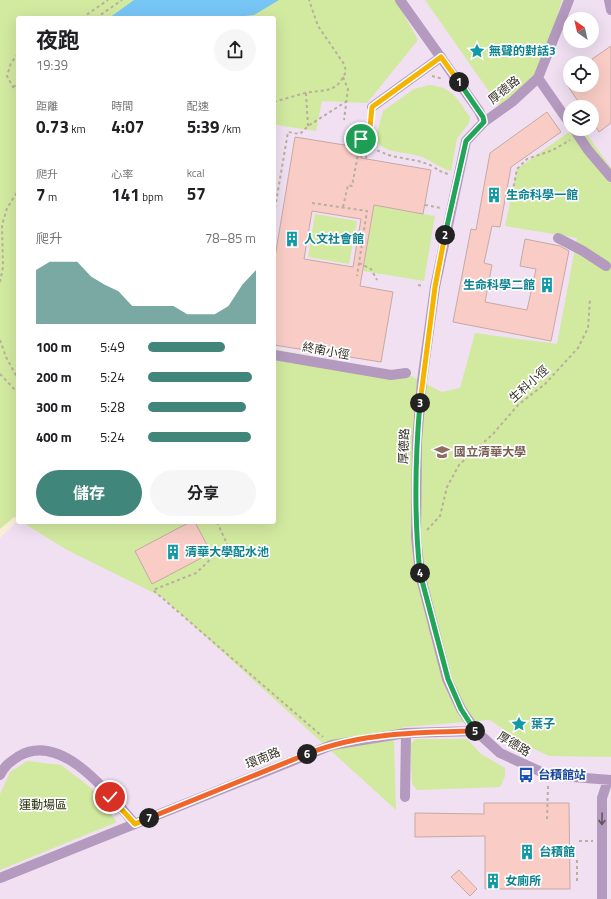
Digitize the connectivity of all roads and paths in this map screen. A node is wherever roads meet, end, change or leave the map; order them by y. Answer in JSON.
{"nodes":[{"id":1,"x":108,"y":0,"type":"edge"},
{"id":2,"x":122,"y":0,"type":"edge"},
{"id":3,"x":309,"y":0,"type":"edge"},
{"id":4,"x":400,"y":0,"type":"edge"},
{"id":5,"x":569,"y":0,"type":"edge"},
{"id":6,"x":609,"y":0,"type":"edge"},
{"id":7,"x":611,"y":10,"type":"edge"},
{"id":8,"x":85,"y":16,"type":"edge"},
{"id":9,"x":99,"y":16,"type":"edge"},
{"id":10,"x":16,"y":57,"type":"edge"},
{"id":11,"x":441,"y":57,"type":"junction"},
{"id":12,"x":343,"y":77,"type":"junction"},
{"id":13,"x":538,"y":78,"type":"junction"},
{"id":14,"x":16,"y":85,"type":"edge"},
{"id":15,"x":13,"y":87,"type":"junction"},
{"id":16,"x":16,"y":89,"type":"edge"},
{"id":17,"x":306,"y":93,"type":"junction"},
{"id":18,"x":276,"y":101,"type":"edge"},
{"id":19,"x":347,"y":102,"type":"junction"},
{"id":20,"x":372,"y":107,"type":"joint"},
{"id":21,"x":563,"y":114,"type":"edge"},
{"id":22,"x":344,"y":120,"type":"dead end"},
{"id":23,"x":484,"y":122,"type":"junction"},
{"id":24,"x":308,"y":126,"type":"junction"},
{"id":25,"x":571,"y":136,"type":"edge"},
{"id":26,"x":579,"y":136,"type":"edge"},
{"id":27,"x":361,"y":139,"type":"dead end"},
{"id":28,"x":360,"y":145,"type":"junction"},
{"id":29,"x":368,"y":147,"type":"junction"},
{"id":30,"x":366,"y":159,"type":"dead end"},
{"id":31,"x":444,"y":173,"type":"dead end"},
{"id":32,"x":611,"y":177,"type":"edge"},
{"id":33,"x":16,"y":194,"type":"edge"},
{"id":34,"x":521,"y":198,"type":"dead end"},
{"id":35,"x":276,"y":202,"type":"edge"},
{"id":36,"x":312,"y":203,"type":"dead end"},
{"id":37,"x":425,"y":205,"type":"dead end"},
{"id":38,"x":344,"y":208,"type":"junction"},
{"id":39,"x":446,"y":209,"type":"dead end"},
{"id":40,"x":558,"y":238,"type":"dead end"},
{"id":41,"x":359,"y":263,"type":"junction"},
{"id":42,"x":606,"y":266,"type":"dead end"},
{"id":43,"x":357,"y":276,"type":"dead end"},
{"id":44,"x":377,"y":280,"type":"dead end"},
{"id":45,"x":0,"y":282,"type":"edge"},
{"id":46,"x":590,"y":298,"type":"dead end"},
{"id":47,"x":0,"y":340,"type":"edge"},
{"id":48,"x":276,"y":355,"type":"edge"},
{"id":49,"x":406,"y":373,"type":"dead end"},
{"id":50,"x":0,"y":374,"type":"edge"},
{"id":51,"x":16,"y":375,"type":"edge"},
{"id":52,"x":16,"y":391,"type":"edge"},
{"id":53,"x":218,"y":524,"type":"edge"},
{"id":54,"x":424,"y":533,"type":"dead end"},
{"id":55,"x":476,"y":731,"type":"junction"},
{"id":56,"x":406,"y":733,"type":"junction"},
{"id":57,"x":332,"y":745,"type":"junction"},
{"id":58,"x":0,"y":775,"type":"edge"},
{"id":59,"x":609,"y":780,"type":"edge"},
{"id":60,"x":548,"y":786,"type":"dead end"},
{"id":61,"x":406,"y":797,"type":"dead end"},
{"id":62,"x":547,"y":819,"type":"dead end"},
{"id":63,"x":135,"y":824,"type":"junction"},
{"id":64,"x":579,"y":841,"type":"dead end"},
{"id":65,"x":594,"y":841,"type":"dead end"},
{"id":66,"x":577,"y":859,"type":"dead end"},
{"id":67,"x":0,"y":878,"type":"edge"},
{"id":68,"x":577,"y":881,"type":"dead end"},
{"id":69,"x":602,"y":899,"type":"edge"}],
"edges":[{"from":1,"to":8,"type":"path"},
{"from":2,"to":9,"type":"path"},
{"from":3,"to":12,"type":"path"},
{"from":4,"to":11,"type":"lane"},
{"from":5,"to":13,"type":"lane","name":"厚德路"},
{"from":6,"to":7,"type":"lane"},
{"from":10,"to":15,"type":"path"},
{"from":11,"to":20,"type":"lane"},
{"from":11,"to":23,"type":"lane"},
{"from":12,"to":17,"type":"path"},
{"from":12,"to":19,"type":"path"},
{"from":13,"to":21,"type":"lane"},
{"from":13,"to":23,"type":"lane","name":"厚德路"},
{"from":14,"to":15,"type":"path"},
{"from":15,"to":16,"type":"path"},
{"from":17,"to":18,"type":"path"},
{"from":17,"to":24,"type":"path"},
{"from":19,"to":22,"type":"path"},
{"from":19,"to":24,"type":"path"},
{"from":20,"to":29,"type":"path"},
{"from":23,"to":55,"type":"lane","name":"厚德路"},
{"from":24,"to":35,"type":"path"},
{"from":25,"to":34,"type":"path"},
{"from":26,"to":32,"type":"lane"},
{"from":27,"to":28,"type":"path"},
{"from":28,"to":29,"type":"path"},
{"from":28,"to":38,"type":"path"},
{"from":29,"to":30,"type":"path"},
{"from":29,"to":31,"type":"path"},
{"from":33,"to":45,"type":"path"},
{"from":36,"to":38,"type":"path"},
{"from":37,"to":39,"type":"path"},
{"from":38,"to":41,"type":"path"},
{"from":40,"to":42,"type":"lane"},
{"from":41,"to":43,"type":"path"},
{"from":41,"to":44,"type":"path"},
{"from":46,"to":54,"type":"path","name":"生科小徑"},
{"from":47,"to":51,"type":"path"},
{"from":48,"to":49,"type":"lane","name":"終南小徑"},
{"from":50,"to":52,"type":"path"},
{"from":53,"to":57,"type":"path"},
{"from":55,"to":56,"type":"lane","name":"環南路"},
{"from":55,"to":59,"type":"lane","name":"厚德路"},
{"from":56,"to":57,"type":"lane","name":"環南路"},
{"from":56,"to":61,"type":"lane"},
{"from":57,"to":63,"type":"lane","name":"環南路"},
{"from":58,"to":63,"type":"lane"},
{"from":59,"to":69,"type":"lane","name":"厚德路","one_way":true},
{"from":60,"to":62,"type":"path"},
{"from":63,"to":67,"type":"lane","name":"環南路"},
{"from":64,"to":65,"type":"path"},
{"from":66,"to":68,"type":"path"}]}
